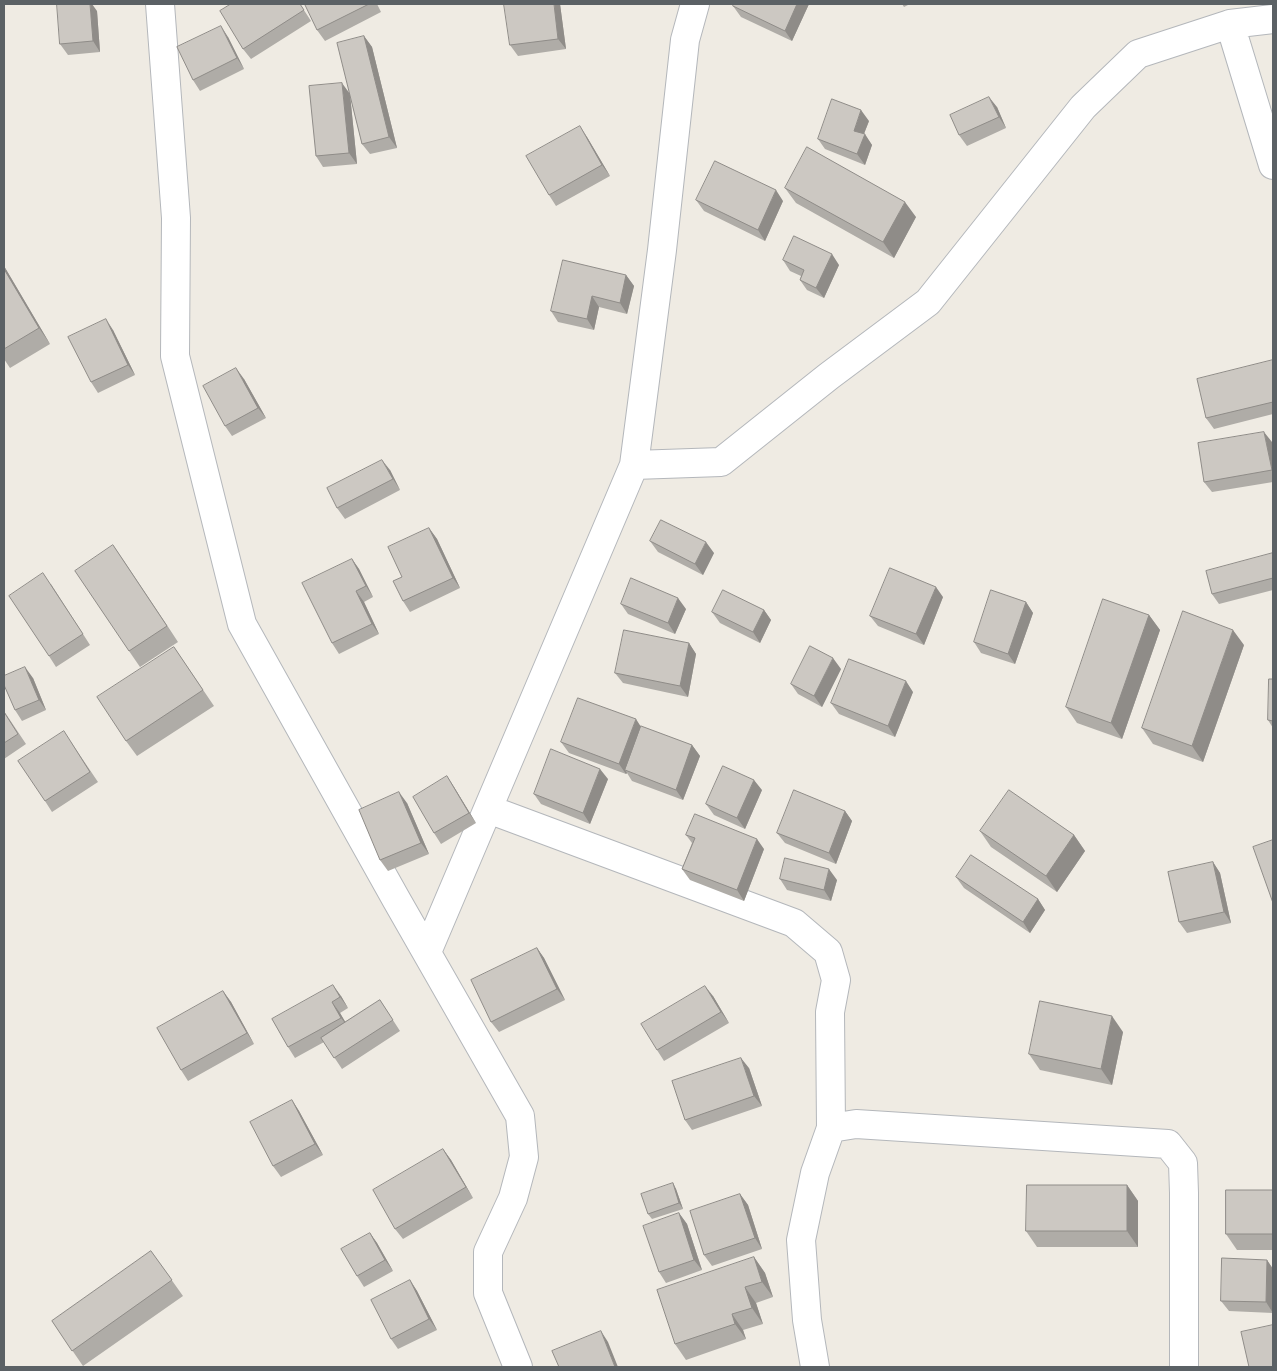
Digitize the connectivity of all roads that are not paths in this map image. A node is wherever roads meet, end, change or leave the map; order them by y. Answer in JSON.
{"nodes":[{"id":1,"x":160,"y":4,"type":"edge"},
{"id":2,"x":695,"y":4,"type":"edge"},
{"id":3,"x":1273,"y":19,"type":"edge"},
{"id":4,"x":1230,"y":24,"type":"junction"},
{"id":5,"x":1273,"y":165,"type":"edge"},
{"id":6,"x":634,"y":465,"type":"junction"},
{"id":7,"x":488,"y":809,"type":"junction"},
{"id":8,"x":426,"y":952,"type":"junction"},
{"id":9,"x":831,"y":1128,"type":"junction"},
{"id":10,"x":518,"y":1367,"type":"edge"},
{"id":11,"x":815,"y":1367,"type":"edge"},
{"id":12,"x":1184,"y":1367,"type":"edge"}],
"edges":[{"from":1,"to":8,"type":"street"},
{"from":2,"to":6,"type":"street"},
{"from":3,"to":4,"type":"street"},
{"from":4,"to":5,"type":"street"},
{"from":4,"to":6,"type":"street"},
{"from":6,"to":7,"type":"street"},
{"from":7,"to":8,"type":"street"},
{"from":7,"to":9,"type":"street"},
{"from":8,"to":10,"type":"street"},
{"from":9,"to":11,"type":"street"},
{"from":9,"to":12,"type":"street"}]}
